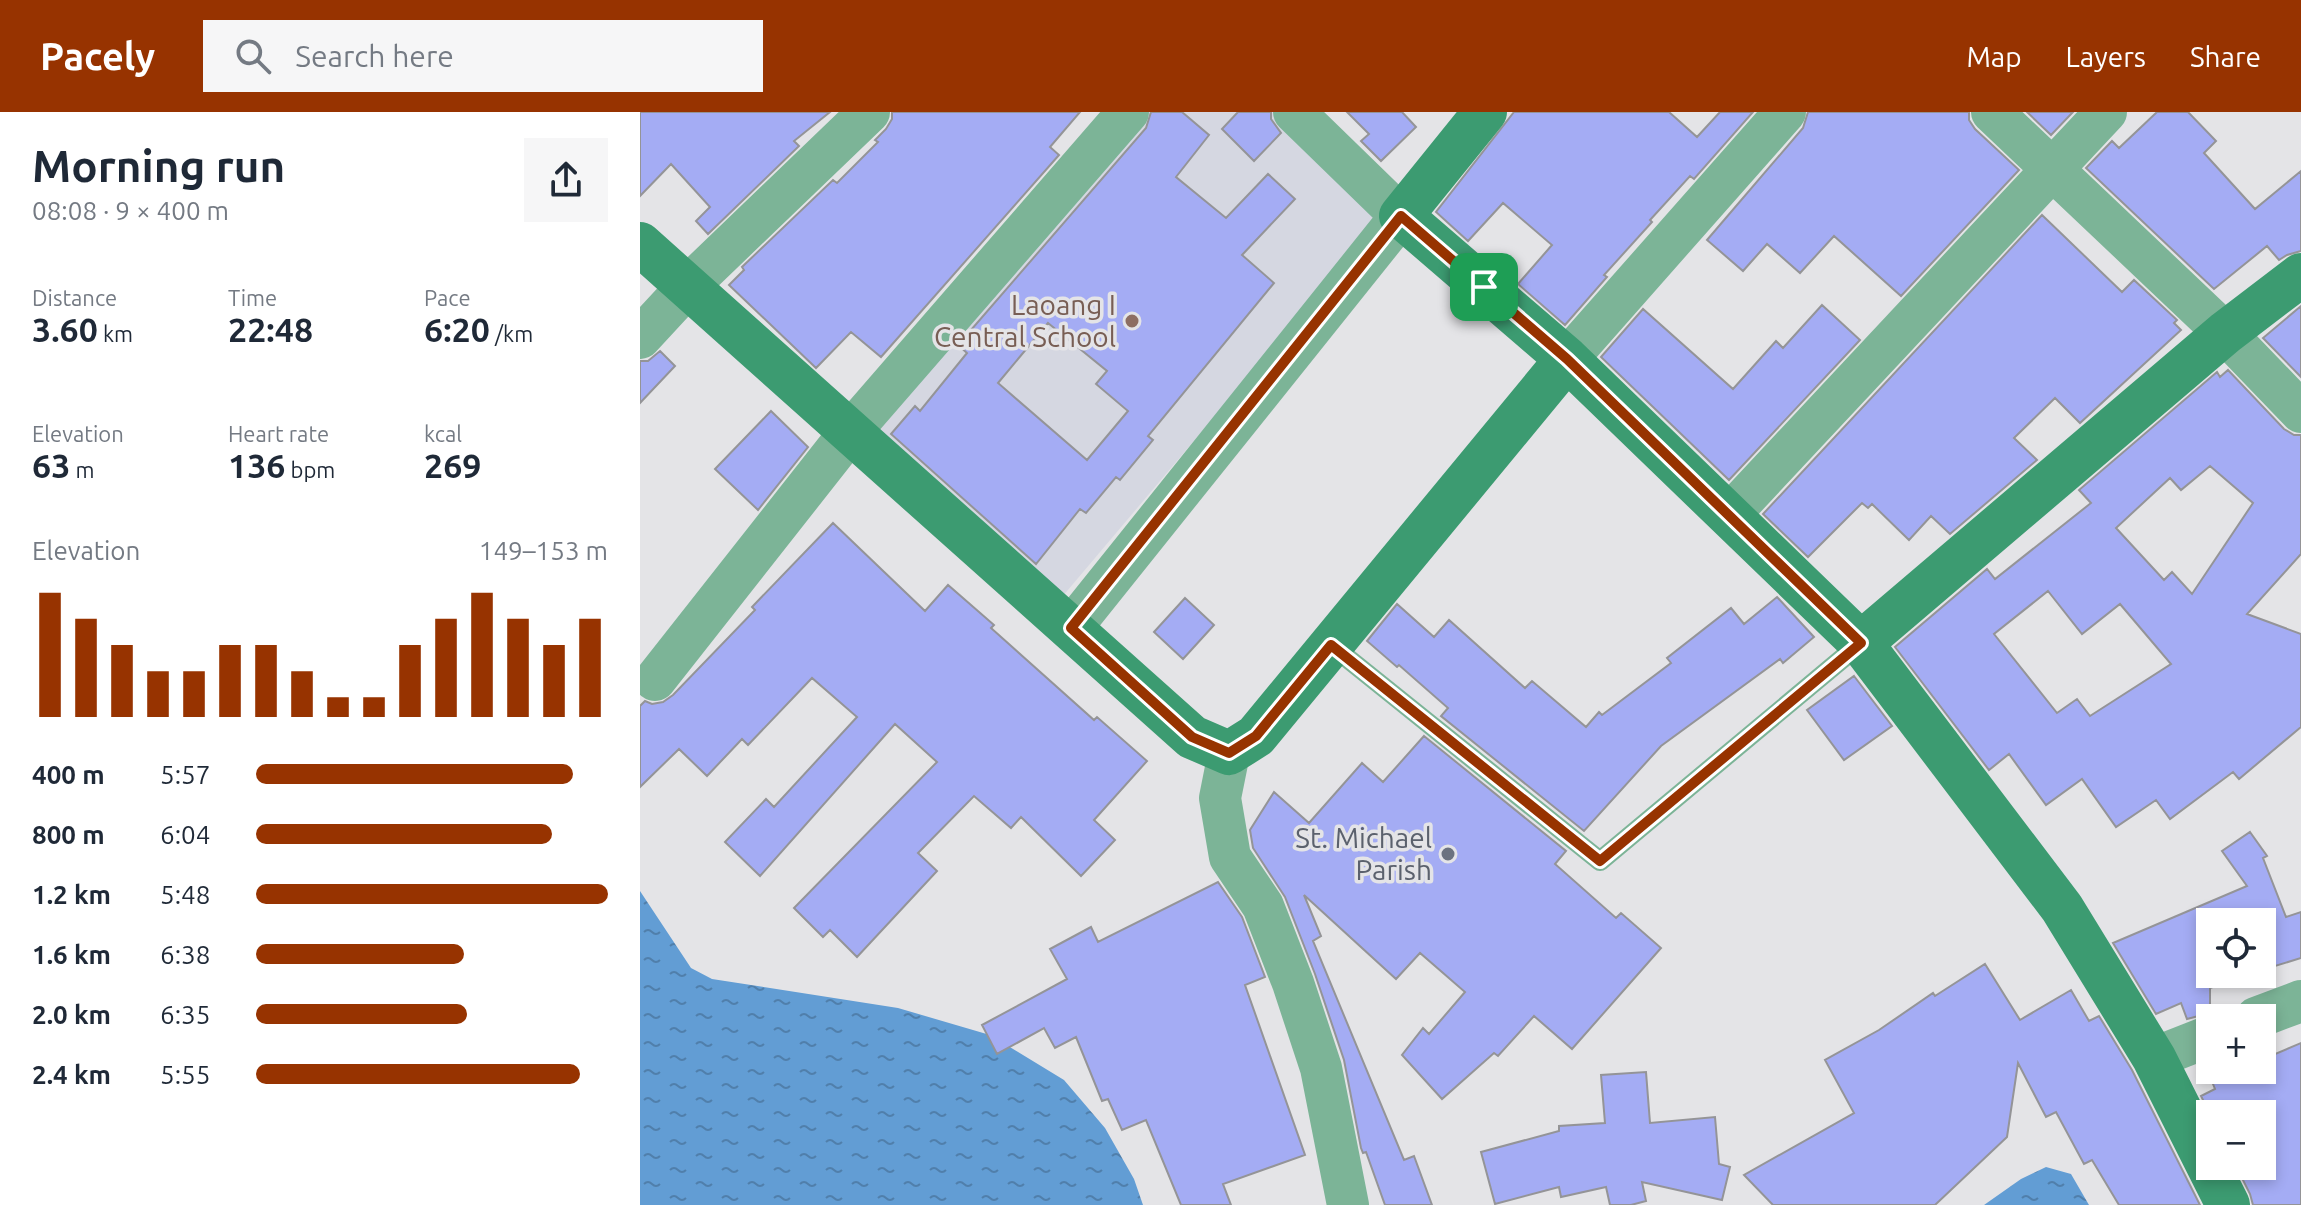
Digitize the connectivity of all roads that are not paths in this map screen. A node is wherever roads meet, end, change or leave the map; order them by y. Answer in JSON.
{"nodes":[{"id":1,"x":869,"y":112,"type":"edge"},
{"id":2,"x":1128,"y":112,"type":"edge"},
{"id":3,"x":1294,"y":112,"type":"edge"},
{"id":4,"x":1485,"y":112,"type":"edge"},
{"id":5,"x":1785,"y":112,"type":"edge"},
{"id":6,"x":1992,"y":112,"type":"edge"},
{"id":7,"x":2106,"y":112,"type":"edge"},
{"id":8,"x":2051,"y":168,"type":"junction"},
{"id":9,"x":1401,"y":216,"type":"junction"},
{"id":10,"x":640,"y":244,"type":"edge"},
{"id":11,"x":2301,"y":275,"type":"edge"},
{"id":12,"x":689,"y":285,"type":"junction"},
{"id":13,"x":2225,"y":333,"type":"junction"},
{"id":14,"x":640,"y":338,"type":"edge"},
{"id":15,"x":1567,"y":359,"type":"junction"},
{"id":16,"x":2301,"y":412,"type":"edge"},
{"id":17,"x":851,"y":431,"type":"junction"},
{"id":18,"x":1729,"y":515,"type":"junction"},
{"id":19,"x":1071,"y":628,"type":"junction"},
{"id":20,"x":1861,"y":643,"type":"junction"},
{"id":21,"x":1331,"y":645,"type":"junction"},
{"id":22,"x":655,"y":680,"type":"dead end"},
{"id":23,"x":1229,"y":753,"type":"junction"},
{"id":24,"x":2301,"y":1001,"type":"edge"},
{"id":25,"x":2276,"y":1010,"type":"edge"},
{"id":26,"x":2196,"y":1042,"type":"edge"},
{"id":27,"x":2154,"y":1058,"type":"junction"},
{"id":28,"x":1348,"y":1205,"type":"edge"},
{"id":29,"x":2228,"y":1205,"type":"edge"}],
"edges":[{"from":1,"to":12,"type":"street"},
{"from":2,"to":17,"type":"street"},
{"from":3,"to":9,"type":"street"},
{"from":4,"to":9,"type":"street"},
{"from":5,"to":15,"type":"street"},
{"from":6,"to":8,"type":"street"},
{"from":7,"to":8,"type":"street"},
{"from":8,"to":13,"type":"street"},
{"from":8,"to":18,"type":"street"},
{"from":9,"to":15,"type":"street"},
{"from":9,"to":19,"type":"street"},
{"from":10,"to":12,"type":"street"},
{"from":11,"to":13,"type":"street"},
{"from":12,"to":14,"type":"street"},
{"from":12,"to":17,"type":"street"},
{"from":13,"to":16,"type":"street"},
{"from":13,"to":20,"type":"street"},
{"from":15,"to":18,"type":"street"},
{"from":15,"to":21,"type":"street"},
{"from":17,"to":19,"type":"street"},
{"from":17,"to":22,"type":"street"},
{"from":18,"to":20,"type":"street"},
{"from":19,"to":23,"type":"street"},
{"from":20,"to":21,"type":"lane"},
{"from":20,"to":27,"type":"street"},
{"from":21,"to":23,"type":"street"},
{"from":23,"to":28,"type":"street"},
{"from":24,"to":25,"type":"street"},
{"from":26,"to":27,"type":"street"},
{"from":27,"to":29,"type":"street"}]}
